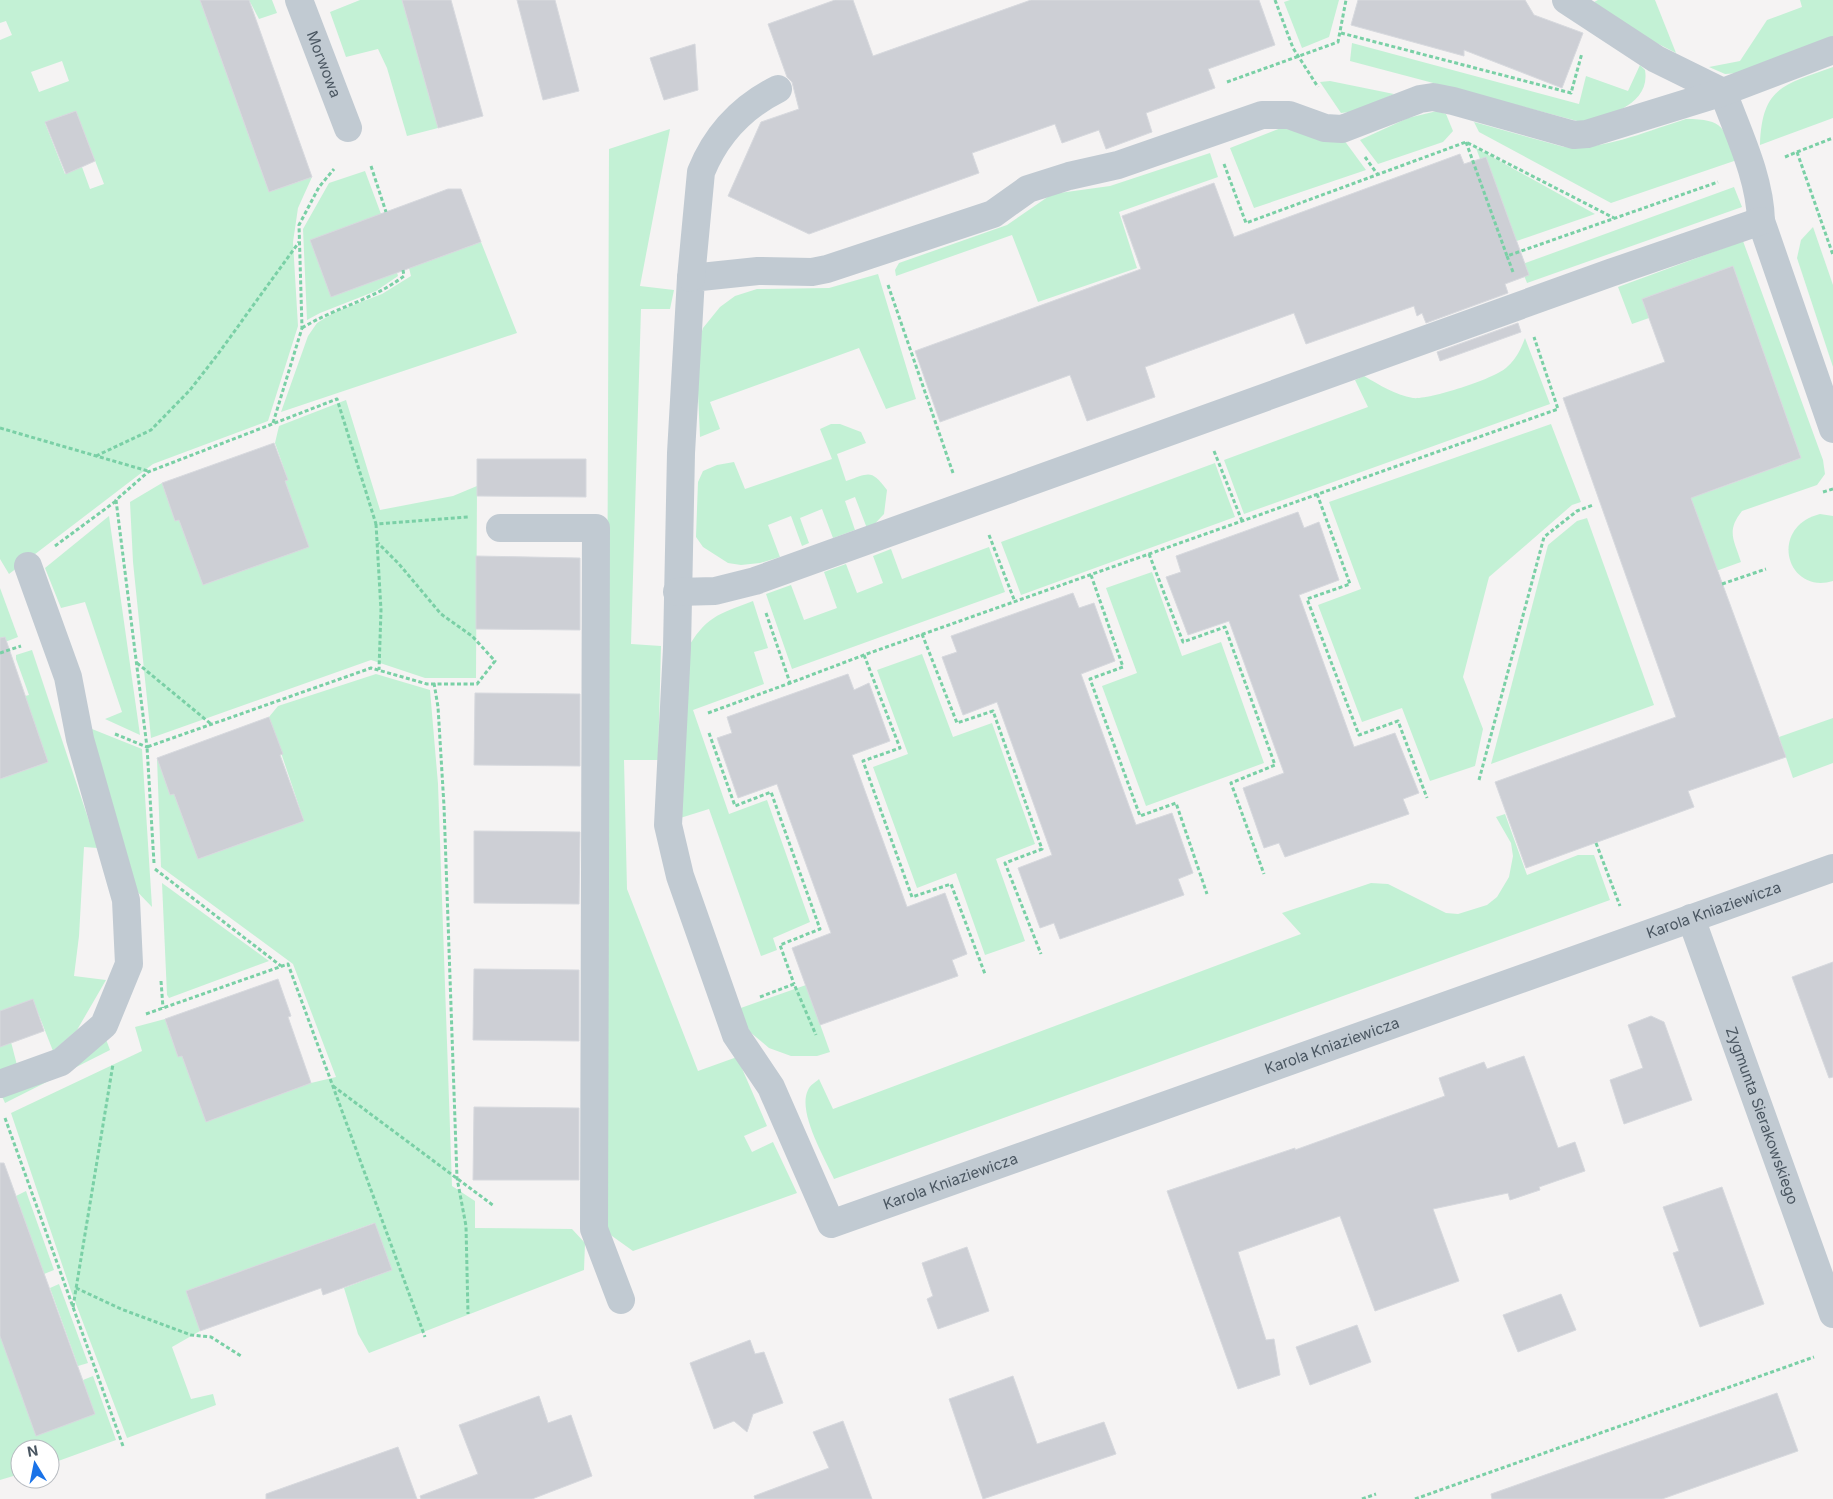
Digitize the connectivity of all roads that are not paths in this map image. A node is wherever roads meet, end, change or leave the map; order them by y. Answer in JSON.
{"nodes":[{"id":1,"x":299,"y":0,"type":"edge"},
{"id":2,"x":1566,"y":0,"type":"edge"},
{"id":3,"x":1833,"y":50,"type":"edge"},
{"id":4,"x":778,"y":88,"type":"dead end"},
{"id":5,"x":1723,"y":92,"type":"junction"},
{"id":6,"x":348,"y":128,"type":"dead end"},
{"id":7,"x":1761,"y":221,"type":"junction"},
{"id":8,"x":691,"y":278,"type":"junction"},
{"id":9,"x":1833,"y":429,"type":"edge"},
{"id":10,"x":500,"y":528,"type":"road end"},
{"id":11,"x":28,"y":566,"type":"road end"},
{"id":12,"x":678,"y":592,"type":"junction"},
{"id":13,"x":1833,"y":868,"type":"edge"},
{"id":14,"x":1691,"y":918,"type":"junction"},
{"id":15,"x":0,"y":1084,"type":"edge"},
{"id":16,"x":621,"y":1300,"type":"dead end"},
{"id":17,"x":1833,"y":1314,"type":"edge"}],
"edges":[{"from":1,"to":6,"type":"street","name":"Morwowa"},
{"from":2,"to":5,"type":"street"},
{"from":3,"to":5,"type":"street"},
{"from":4,"to":8,"type":"street"},
{"from":5,"to":7,"type":"street"},
{"from":5,"to":8,"type":"street"},
{"from":7,"to":9,"type":"street"},
{"from":7,"to":12,"type":"street"},
{"from":8,"to":12,"type":"street"},
{"from":10,"to":16,"type":"street"},
{"from":11,"to":15,"type":"street"},
{"from":12,"to":14,"type":"street","name":"Karola Kniaziewicza"},
{"from":13,"to":14,"type":"street","name":"Karola Kniaziewicza"},
{"from":14,"to":17,"type":"street","name":"Zygmunta Sierakowskiego"}]}
